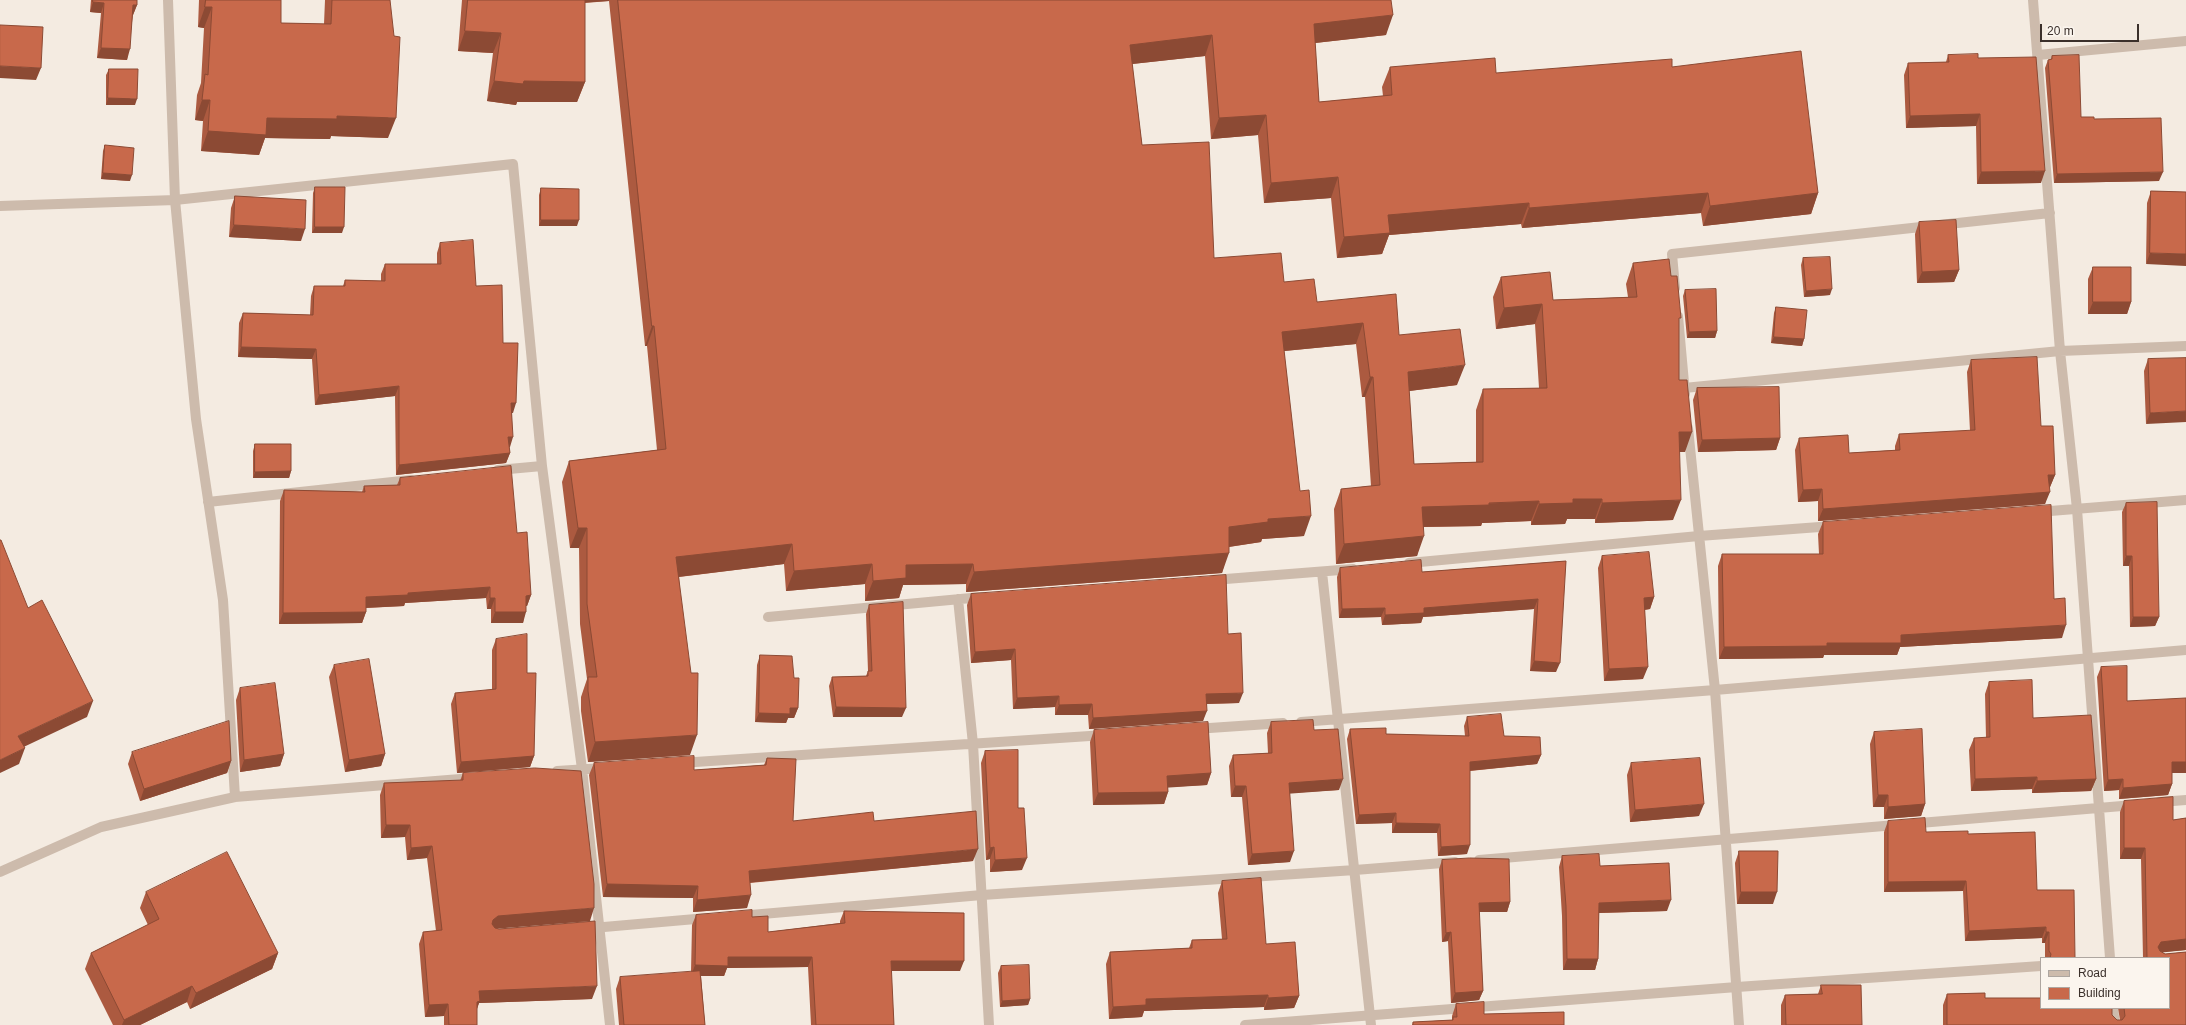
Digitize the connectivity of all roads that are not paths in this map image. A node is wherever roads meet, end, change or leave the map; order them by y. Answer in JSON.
{"nodes":[{"id":1,"x":168,"y":0,"type":"edge"},
{"id":2,"x":2032,"y":0,"type":"edge"},
{"id":3,"x":2186,"y":41,"type":"edge"},
{"id":4,"x":2038,"y":55,"type":"junction"},
{"id":5,"x":175,"y":200,"type":"junction"},
{"id":6,"x":0,"y":206,"type":"edge"},
{"id":7,"x":2050,"y":213,"type":"junction"},
{"id":8,"x":2186,"y":346,"type":"edge"},
{"id":9,"x":2060,"y":351,"type":"junction"},
{"id":10,"x":1684,"y":388,"type":"junction"},
{"id":11,"x":1686,"y":404,"type":"edge"},
{"id":12,"x":1687,"y":419,"type":"edge"},
{"id":13,"x":542,"y":466,"type":"junction"},
{"id":14,"x":486,"y":472,"type":"edge"},
{"id":15,"x":423,"y":478,"type":"edge"},
{"id":16,"x":2186,"y":500,"type":"edge"},
{"id":17,"x":208,"y":502,"type":"junction"},
{"id":18,"x":2077,"y":509,"type":"junction"},
{"id":19,"x":2030,"y":513,"type":"edge"},
{"id":20,"x":1841,"y":526,"type":"edge"},
{"id":21,"x":1699,"y":536,"type":"junction"},
{"id":22,"x":1400,"y":564,"type":"edge"},
{"id":23,"x":1361,"y":568,"type":"edge"},
{"id":24,"x":1322,"y":572,"type":"junction"},
{"id":25,"x":1203,"y":580,"type":"edge"},
{"id":26,"x":989,"y":597,"type":"edge"},
{"id":27,"x":958,"y":599,"type":"junction"},
{"id":28,"x":768,"y":617,"type":"dead end"},
{"id":29,"x":2186,"y":650,"type":"edge"},
{"id":30,"x":2088,"y":657,"type":"junction"},
{"id":31,"x":1715,"y":690,"type":"junction"},
{"id":32,"x":1338,"y":719,"type":"junction"},
{"id":33,"x":1187,"y":730,"type":"edge"},
{"id":34,"x":1116,"y":734,"type":"edge"},
{"id":35,"x":973,"y":744,"type":"junction"},
{"id":36,"x":670,"y":764,"type":"edge"},
{"id":37,"x":614,"y":767,"type":"edge"},
{"id":38,"x":582,"y":769,"type":"junction"},
{"id":39,"x":543,"y":772,"type":"edge"},
{"id":40,"x":480,"y":777,"type":"edge"},
{"id":41,"x":235,"y":797,"type":"junction"},
{"id":42,"x":2186,"y":800,"type":"edge"},
{"id":43,"x":2099,"y":808,"type":"junction"},
{"id":44,"x":1726,"y":838,"type":"junction"},
{"id":45,"x":1355,"y":870,"type":"junction"},
{"id":46,"x":0,"y":872,"type":"edge"},
{"id":47,"x":982,"y":895,"type":"junction"},
{"id":48,"x":601,"y":927,"type":"junction"},
{"id":49,"x":570,"y":929,"type":"edge"},
{"id":50,"x":2110,"y":957,"type":"edge"},
{"id":51,"x":2040,"y":966,"type":"edge"},
{"id":52,"x":1737,"y":987,"type":"junction"},
{"id":53,"x":2113,"y":1009,"type":"edge"},
{"id":54,"x":1370,"y":1020,"type":"edge"},
{"id":55,"x":610,"y":1025,"type":"edge"},
{"id":56,"x":989,"y":1025,"type":"edge"},
{"id":57,"x":1245,"y":1025,"type":"edge"},
{"id":58,"x":1740,"y":1025,"type":"edge"},
{"id":59,"x":2115,"y":1025,"type":"edge"}],
"edges":[{"from":1,"to":5,"type":"street"},
{"from":2,"to":4,"type":"street"},
{"from":3,"to":4,"type":"street"},
{"from":4,"to":7,"type":"street"},
{"from":5,"to":6,"type":"street"},
{"from":5,"to":13,"type":"street"},
{"from":5,"to":17,"type":"street"},
{"from":7,"to":9,"type":"street"},
{"from":7,"to":10,"type":"street"},
{"from":8,"to":9,"type":"street"},
{"from":9,"to":10,"type":"street"},
{"from":9,"to":18,"type":"street"},
{"from":10,"to":11,"type":"street"},
{"from":12,"to":21,"type":"street"},
{"from":13,"to":14,"type":"street"},
{"from":13,"to":38,"type":"street"},
{"from":15,"to":17,"type":"street"},
{"from":16,"to":18,"type":"street"},
{"from":17,"to":41,"type":"street"},
{"from":18,"to":19,"type":"street"},
{"from":18,"to":30,"type":"street"},
{"from":20,"to":21,"type":"street"},
{"from":21,"to":22,"type":"street"},
{"from":21,"to":31,"type":"street"},
{"from":23,"to":24,"type":"street"},
{"from":24,"to":25,"type":"street"},
{"from":24,"to":32,"type":"street"},
{"from":26,"to":27,"type":"street"},
{"from":27,"to":28,"type":"street"},
{"from":27,"to":35,"type":"street"},
{"from":29,"to":30,"type":"street"},
{"from":30,"to":31,"type":"street"},
{"from":30,"to":43,"type":"street"},
{"from":31,"to":32,"type":"street"},
{"from":31,"to":44,"type":"street"},
{"from":32,"to":33,"type":"street"},
{"from":32,"to":45,"type":"street"},
{"from":34,"to":35,"type":"street"},
{"from":35,"to":36,"type":"street"},
{"from":35,"to":47,"type":"street"},
{"from":37,"to":38,"type":"street"},
{"from":38,"to":39,"type":"street"},
{"from":38,"to":48,"type":"street"},
{"from":40,"to":41,"type":"street"},
{"from":41,"to":46,"type":"street"},
{"from":42,"to":43,"type":"street"},
{"from":43,"to":44,"type":"street"},
{"from":43,"to":50,"type":"street"},
{"from":44,"to":45,"type":"street"},
{"from":44,"to":52,"type":"street"},
{"from":45,"to":47,"type":"street"},
{"from":45,"to":54,"type":"street"},
{"from":47,"to":48,"type":"street"},
{"from":47,"to":56,"type":"street"},
{"from":48,"to":49,"type":"street"},
{"from":48,"to":55,"type":"street"},
{"from":51,"to":52,"type":"street"},
{"from":52,"to":54,"type":"street"},
{"from":52,"to":58,"type":"street"},
{"from":53,"to":59,"type":"street"},
{"from":54,"to":57,"type":"street"}]}
